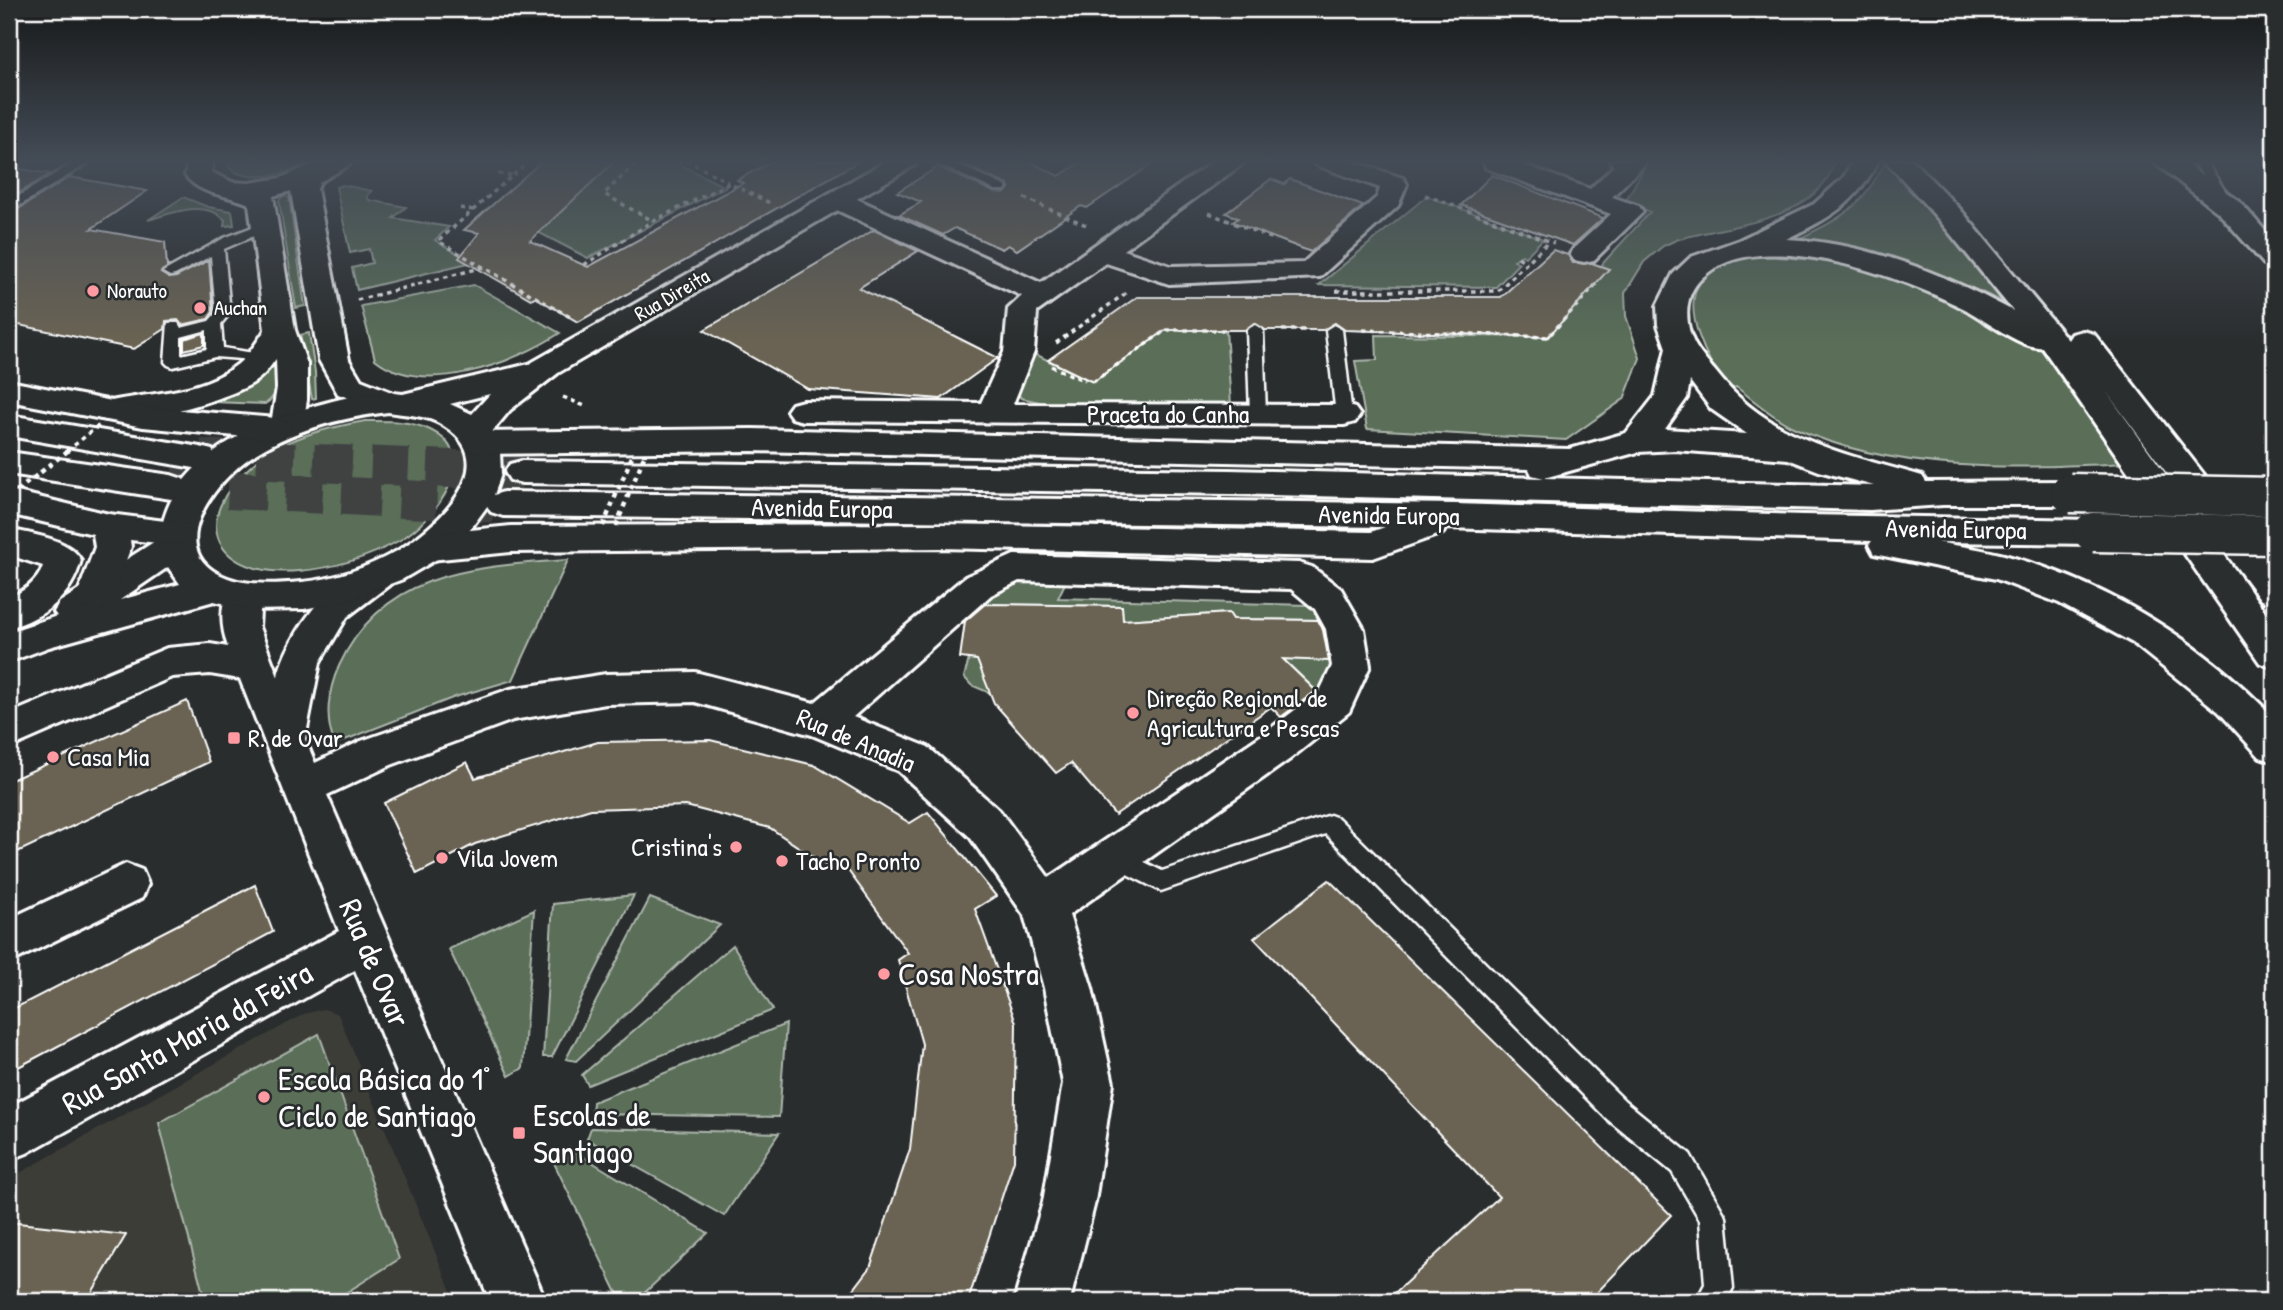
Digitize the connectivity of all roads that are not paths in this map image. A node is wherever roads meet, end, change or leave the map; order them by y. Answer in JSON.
{"nodes":[{"id":1,"x":264,"y":221,"type":"edge"},
{"id":2,"x":310,"y":221,"type":"edge"},
{"id":3,"x":800,"y":221,"type":"edge"},
{"id":4,"x":883,"y":221,"type":"edge"},
{"id":5,"x":1145,"y":221,"type":"edge"},
{"id":6,"x":1366,"y":221,"type":"edge"},
{"id":7,"x":1619,"y":221,"type":"edge"},
{"id":8,"x":1802,"y":221,"type":"edge"},
{"id":9,"x":1955,"y":221,"type":"edge"},
{"id":10,"x":1985,"y":221,"type":"edge"},
{"id":11,"x":2241,"y":221,"type":"edge"},
{"id":12,"x":265,"y":226,"type":"junction"},
{"id":13,"x":1110,"y":246,"type":"junction"},
{"id":14,"x":1749,"y":246,"type":"junction"},
{"id":15,"x":217,"y":248,"type":"junction"},
{"id":16,"x":1584,"y":254,"type":"road end"},
{"id":17,"x":2274,"y":258,"type":"edge"},
{"id":18,"x":170,"y":272,"type":"dead end"},
{"id":19,"x":1032,"y":301,"type":"junction"},
{"id":20,"x":189,"y":322,"type":"dead end"},
{"id":21,"x":214,"y":324,"type":"junction"},
{"id":22,"x":280,"y":330,"type":"junction"},
{"id":23,"x":1255,"y":330,"type":"road end"},
{"id":24,"x":1334,"y":330,"type":"road end"},
{"id":25,"x":173,"y":331,"type":"junction"},
{"id":26,"x":1681,"y":348,"type":"junction"},
{"id":27,"x":215,"y":352,"type":"junction"},
{"id":28,"x":261,"y":358,"type":"junction"},
{"id":29,"x":2067,"y":358,"type":"junction"},
{"id":30,"x":547,"y":366,"type":"junction"},
{"id":31,"x":9,"y":391,"type":"edge"},
{"id":32,"x":398,"y":402,"type":"junction"},
{"id":33,"x":803,"y":411,"type":"dead end"},
{"id":34,"x":993,"y":414,"type":"junction"},
{"id":35,"x":1258,"y":414,"type":"junction"},
{"id":36,"x":1344,"y":415,"type":"joint"},
{"id":37,"x":106,"y":417,"type":"junction"},
{"id":38,"x":9,"y":425,"type":"edge"},
{"id":39,"x":281,"y":426,"type":"junction"},
{"id":40,"x":479,"y":437,"type":"junction"},
{"id":41,"x":1639,"y":441,"type":"junction"},
{"id":42,"x":1793,"y":448,"type":"junction"},
{"id":43,"x":200,"y":457,"type":"tunnel mouth"},
{"id":44,"x":1567,"y":459,"type":"junction"},
{"id":45,"x":522,"y":471,"type":"tunnel mouth"},
{"id":46,"x":12,"y":485,"type":"edge"},
{"id":47,"x":1290,"y":485,"type":"junction"},
{"id":48,"x":171,"y":487,"type":"tunnel mouth"},
{"id":49,"x":1943,"y":493,"type":"junction"},
{"id":50,"x":2274,"y":497,"type":"edge"},
{"id":51,"x":503,"y":504,"type":"tunnel mouth"},
{"id":52,"x":1455,"y":516,"type":"junction"},
{"id":53,"x":109,"y":526,"type":"junction"},
{"id":54,"x":1803,"y":527,"type":"junction"},
{"id":55,"x":177,"y":538,"type":"junction"},
{"id":56,"x":9,"y":542,"type":"edge"},
{"id":57,"x":430,"y":547,"type":"junction"},
{"id":58,"x":2270,"y":568,"type":"edge"},
{"id":59,"x":376,"y":576,"type":"junction"},
{"id":60,"x":229,"y":592,"type":"junction"},
{"id":61,"x":95,"y":598,"type":"junction"},
{"id":62,"x":9,"y":614,"type":"edge"},
{"id":63,"x":24,"y":641,"type":"edge"},
{"id":64,"x":2274,"y":653,"type":"edge"},
{"id":65,"x":255,"y":667,"type":"junction"},
{"id":66,"x":821,"y":720,"type":"junction"},
{"id":67,"x":9,"y":732,"type":"edge"},
{"id":68,"x":285,"y":739,"type":"junction"},
{"id":69,"x":2274,"y":745,"type":"edge"},
{"id":70,"x":303,"y":787,"type":"junction"},
{"id":71,"x":1116,"y":858,"type":"junction"},
{"id":72,"x":126,"y":884,"type":"dead end"},
{"id":73,"x":1044,"y":907,"type":"junction"},
{"id":74,"x":366,"y":940,"type":"junction"},
{"id":75,"x":9,"y":942,"type":"edge"},
{"id":76,"x":9,"y":1135,"type":"edge"},
{"id":77,"x":518,"y":1301,"type":"edge"},
{"id":78,"x":1042,"y":1301,"type":"edge"},
{"id":79,"x":1710,"y":1301,"type":"edge"}],
"edges":[{"from":1,"to":12,"type":"main road"},
{"from":2,"to":32,"type":"main road"},
{"from":3,"to":30,"type":"main road","name":"Rua Direita"},
{"from":4,"to":19,"type":"main road"},
{"from":5,"to":13,"type":"main road"},
{"from":6,"to":13,"type":"main road"},
{"from":7,"to":16,"type":"main road"},
{"from":8,"to":14,"type":"main road"},
{"from":9,"to":29,"type":"main road"},
{"from":10,"to":58,"type":"main road"},
{"from":11,"to":17,"type":"main road"},
{"from":12,"to":15,"type":"lane"},
{"from":12,"to":22,"type":"main road"},
{"from":13,"to":19,"type":"main road"},
{"from":14,"to":26,"type":"main road"},
{"from":14,"to":29,"type":"main road"},
{"from":15,"to":18,"type":"lane"},
{"from":15,"to":21,"type":"lane"},
{"from":19,"to":34,"type":"main road"},
{"from":20,"to":25,"type":"lane"},
{"from":21,"to":25,"type":"lane"},
{"from":21,"to":27,"type":"lane"},
{"from":22,"to":28,"type":"main road"},
{"from":22,"to":39,"type":"main road"},
{"from":23,"to":35,"type":"lane"},
{"from":24,"to":36,"type":"lane"},
{"from":25,"to":27,"type":"lane"},
{"from":26,"to":41,"type":"main road"},
{"from":26,"to":42,"type":"main road"},
{"from":27,"to":28,"type":"lane"},
{"from":28,"to":37,"type":"main road"},
{"from":29,"to":64,"type":"main road"},
{"from":30,"to":32,"type":"main road"},
{"from":30,"to":40,"type":"main road"},
{"from":31,"to":37,"type":"main road"},
{"from":32,"to":39,"type":"main road"},
{"from":32,"to":40,"type":"main road"},
{"from":33,"to":34,"type":"main road","name":"Praceta do Canha"},
{"from":34,"to":35,"type":"main road","name":"Praceta do Canha"},
{"from":35,"to":36,"type":"main road","name":"Praceta do Canha"},
{"from":37,"to":39,"type":"main road"},
{"from":38,"to":43,"type":"main road"},
{"from":39,"to":55,"type":"main road"},
{"from":40,"to":44,"type":"main road"},
{"from":40,"to":57,"type":"main road"},
{"from":41,"to":42,"type":"main road"},
{"from":41,"to":44,"type":"main road"},
{"from":42,"to":49,"type":"main road"},
{"from":44,"to":47,"type":"main road"},
{"from":45,"to":47,"type":"main road","name":"Avenida Europa"},
{"from":46,"to":48,"type":"main road"},
{"from":46,"to":53,"type":"main road"},
{"from":47,"to":49,"type":"main road","name":"Avenida Europa"},
{"from":49,"to":50,"type":"main road","name":"Avenida Europa","bridge":true},
{"from":51,"to":52,"type":"main road","name":"Avenida Europa"},
{"from":52,"to":54,"type":"main road","name":"Avenida Europa"},
{"from":52,"to":57,"type":"main road"},
{"from":53,"to":55,"type":"main road"},
{"from":53,"to":61,"type":"main road"},
{"from":54,"to":58,"type":"main road","name":"Avenida Europa","bridge":true},
{"from":54,"to":69,"type":"main road"},
{"from":55,"to":60,"type":"main road"},
{"from":55,"to":61,"type":"main road"},
{"from":56,"to":62,"type":"main road"},
{"from":57,"to":59,"type":"main road"},
{"from":59,"to":60,"type":"main road"},
{"from":59,"to":68,"type":"main road"},
{"from":60,"to":63,"type":"main road"},
{"from":60,"to":65,"type":"main road","name":"Rua de Ovar"},
{"from":61,"to":63,"type":"main road"},
{"from":65,"to":67,"type":"main road"},
{"from":65,"to":68,"type":"main road","name":"Rua de Ovar"},
{"from":66,"to":70,"type":"main road","name":"Rua de Anadia"},
{"from":66,"to":71,"type":"main road"},
{"from":66,"to":73,"type":"main road","name":"Rua de Anadia"},
{"from":68,"to":70,"type":"main road","name":"Rua de Ovar"},
{"from":70,"to":74,"type":"main road","name":"Rua de Ovar"},
{"from":71,"to":73,"type":"main road"},
{"from":71,"to":79,"type":"lane"},
{"from":72,"to":75,"type":"main road"},
{"from":73,"to":78,"type":"main road","name":"Rua de Anadia"},
{"from":74,"to":76,"type":"main road","name":"Rua Santa Maria da Feira"},
{"from":74,"to":77,"type":"main road","name":"Rua de Ovar"}]}
